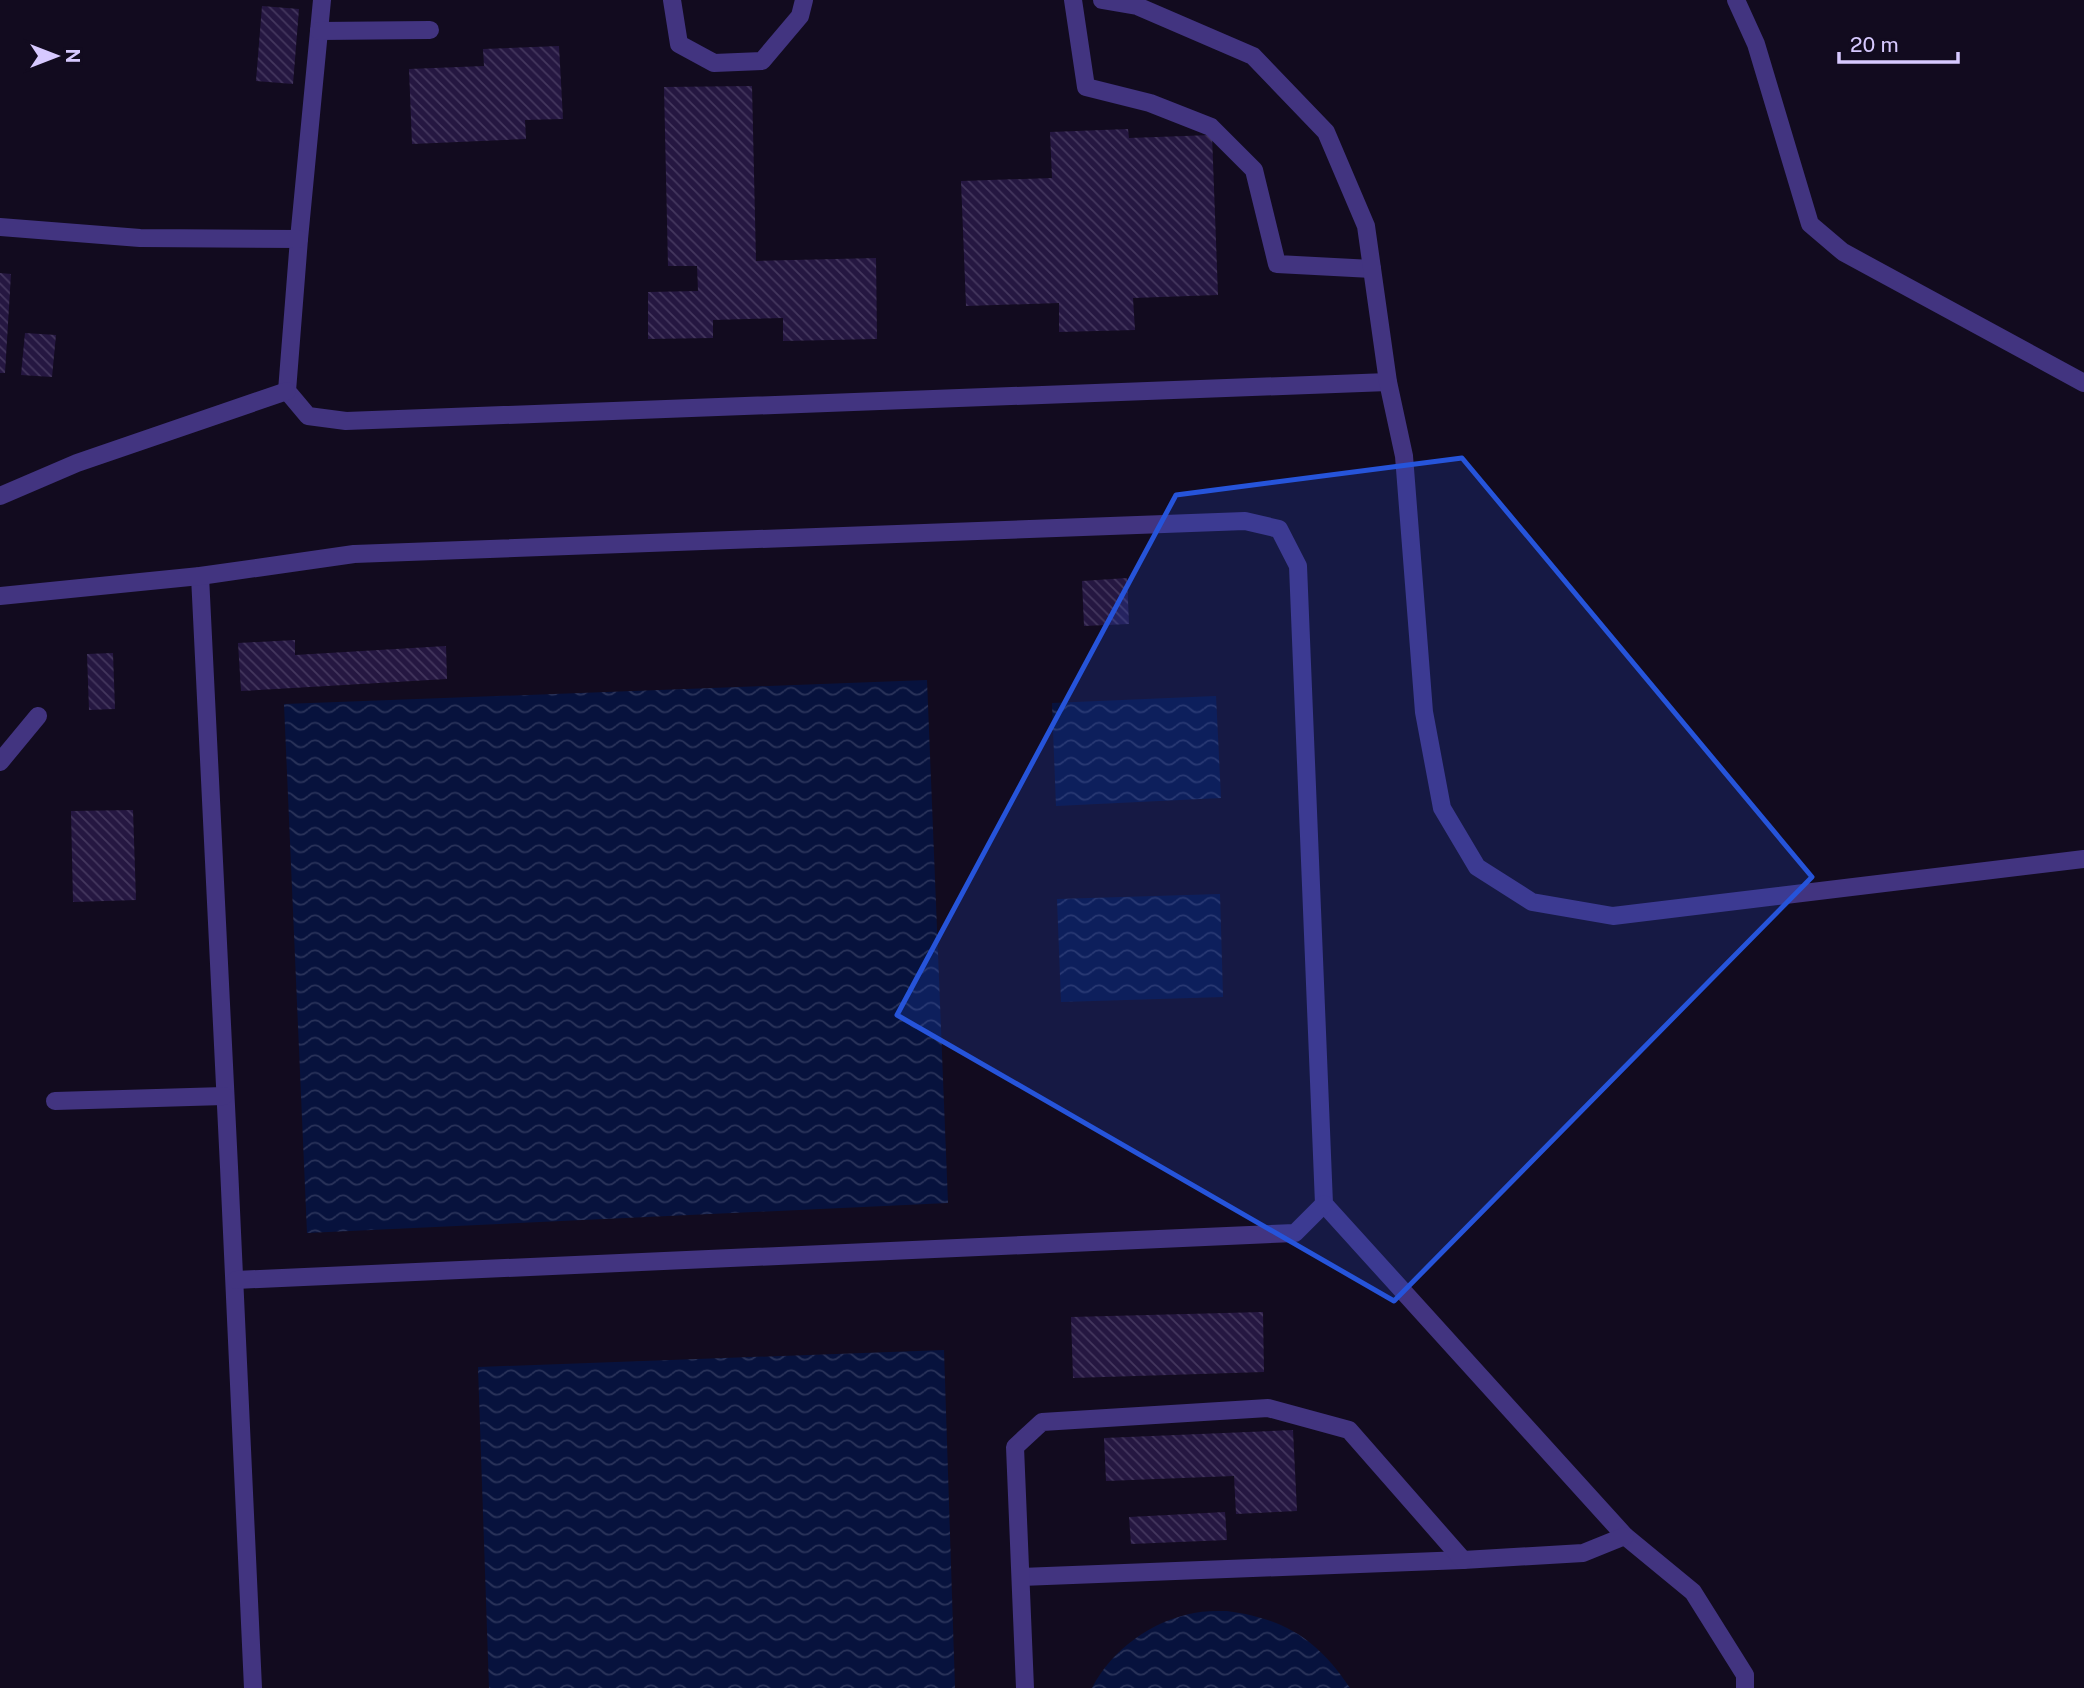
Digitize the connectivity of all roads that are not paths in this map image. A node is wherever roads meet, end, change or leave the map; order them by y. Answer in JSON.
{"nodes":[{"id":1,"x":322,"y":0,"type":"edge"},
{"id":2,"x":673,"y":0,"type":"edge"},
{"id":3,"x":804,"y":0,"type":"edge"},
{"id":4,"x":1073,"y":0,"type":"edge"},
{"id":5,"x":1102,"y":0,"type":"edge"},
{"id":6,"x":1736,"y":0,"type":"edge"},
{"id":7,"x":430,"y":30,"type":"dead end"},
{"id":8,"x":319,"y":31,"type":"junction"},
{"id":9,"x":0,"y":227,"type":"edge"},
{"id":10,"x":299,"y":239,"type":"junction"},
{"id":11,"x":1372,"y":269,"type":"junction"},
{"id":12,"x":1388,"y":382,"type":"junction"},
{"id":13,"x":2084,"y":383,"type":"edge"},
{"id":14,"x":287,"y":391,"type":"junction"},
{"id":15,"x":0,"y":496,"type":"edge"},
{"id":16,"x":200,"y":576,"type":"junction"},
{"id":17,"x":0,"y":596,"type":"edge"},
{"id":18,"x":38,"y":716,"type":"dead end"},
{"id":19,"x":0,"y":762,"type":"edge"},
{"id":20,"x":2084,"y":859,"type":"edge"},
{"id":21,"x":224,"y":1096,"type":"junction"},
{"id":22,"x":55,"y":1101,"type":"dead end"},
{"id":23,"x":1324,"y":1204,"type":"junction"},
{"id":24,"x":236,"y":1280,"type":"junction"},
{"id":25,"x":1625,"y":1536,"type":"junction"},
{"id":26,"x":1463,"y":1560,"type":"junction"},
{"id":27,"x":1021,"y":1577,"type":"junction"},
{"id":28,"x":253,"y":1688,"type":"edge"},
{"id":29,"x":1025,"y":1688,"type":"edge"},
{"id":30,"x":1745,"y":1688,"type":"edge"}],
"edges":[{"from":1,"to":8,"type":"lane"},
{"from":2,"to":3,"type":"lane"},
{"from":4,"to":11,"type":"lane"},
{"from":5,"to":11,"type":"lane"},
{"from":6,"to":13,"type":"lane"},
{"from":7,"to":8,"type":"lane"},
{"from":8,"to":10,"type":"lane"},
{"from":9,"to":10,"type":"lane"},
{"from":10,"to":14,"type":"lane"},
{"from":11,"to":12,"type":"lane"},
{"from":12,"to":14,"type":"lane"},
{"from":12,"to":20,"type":"lane"},
{"from":14,"to":15,"type":"lane"},
{"from":16,"to":17,"type":"lane"},
{"from":16,"to":21,"type":"lane"},
{"from":16,"to":23,"type":"lane"},
{"from":18,"to":19,"type":"lane"},
{"from":21,"to":22,"type":"lane"},
{"from":21,"to":24,"type":"lane"},
{"from":23,"to":24,"type":"lane"},
{"from":23,"to":25,"type":"lane"},
{"from":24,"to":28,"type":"lane"},
{"from":25,"to":26,"type":"lane"},
{"from":25,"to":30,"type":"lane"},
{"from":26,"to":27,"type":"lane"},
{"from":26,"to":27,"type":"lane"},
{"from":27,"to":29,"type":"lane"}]}
